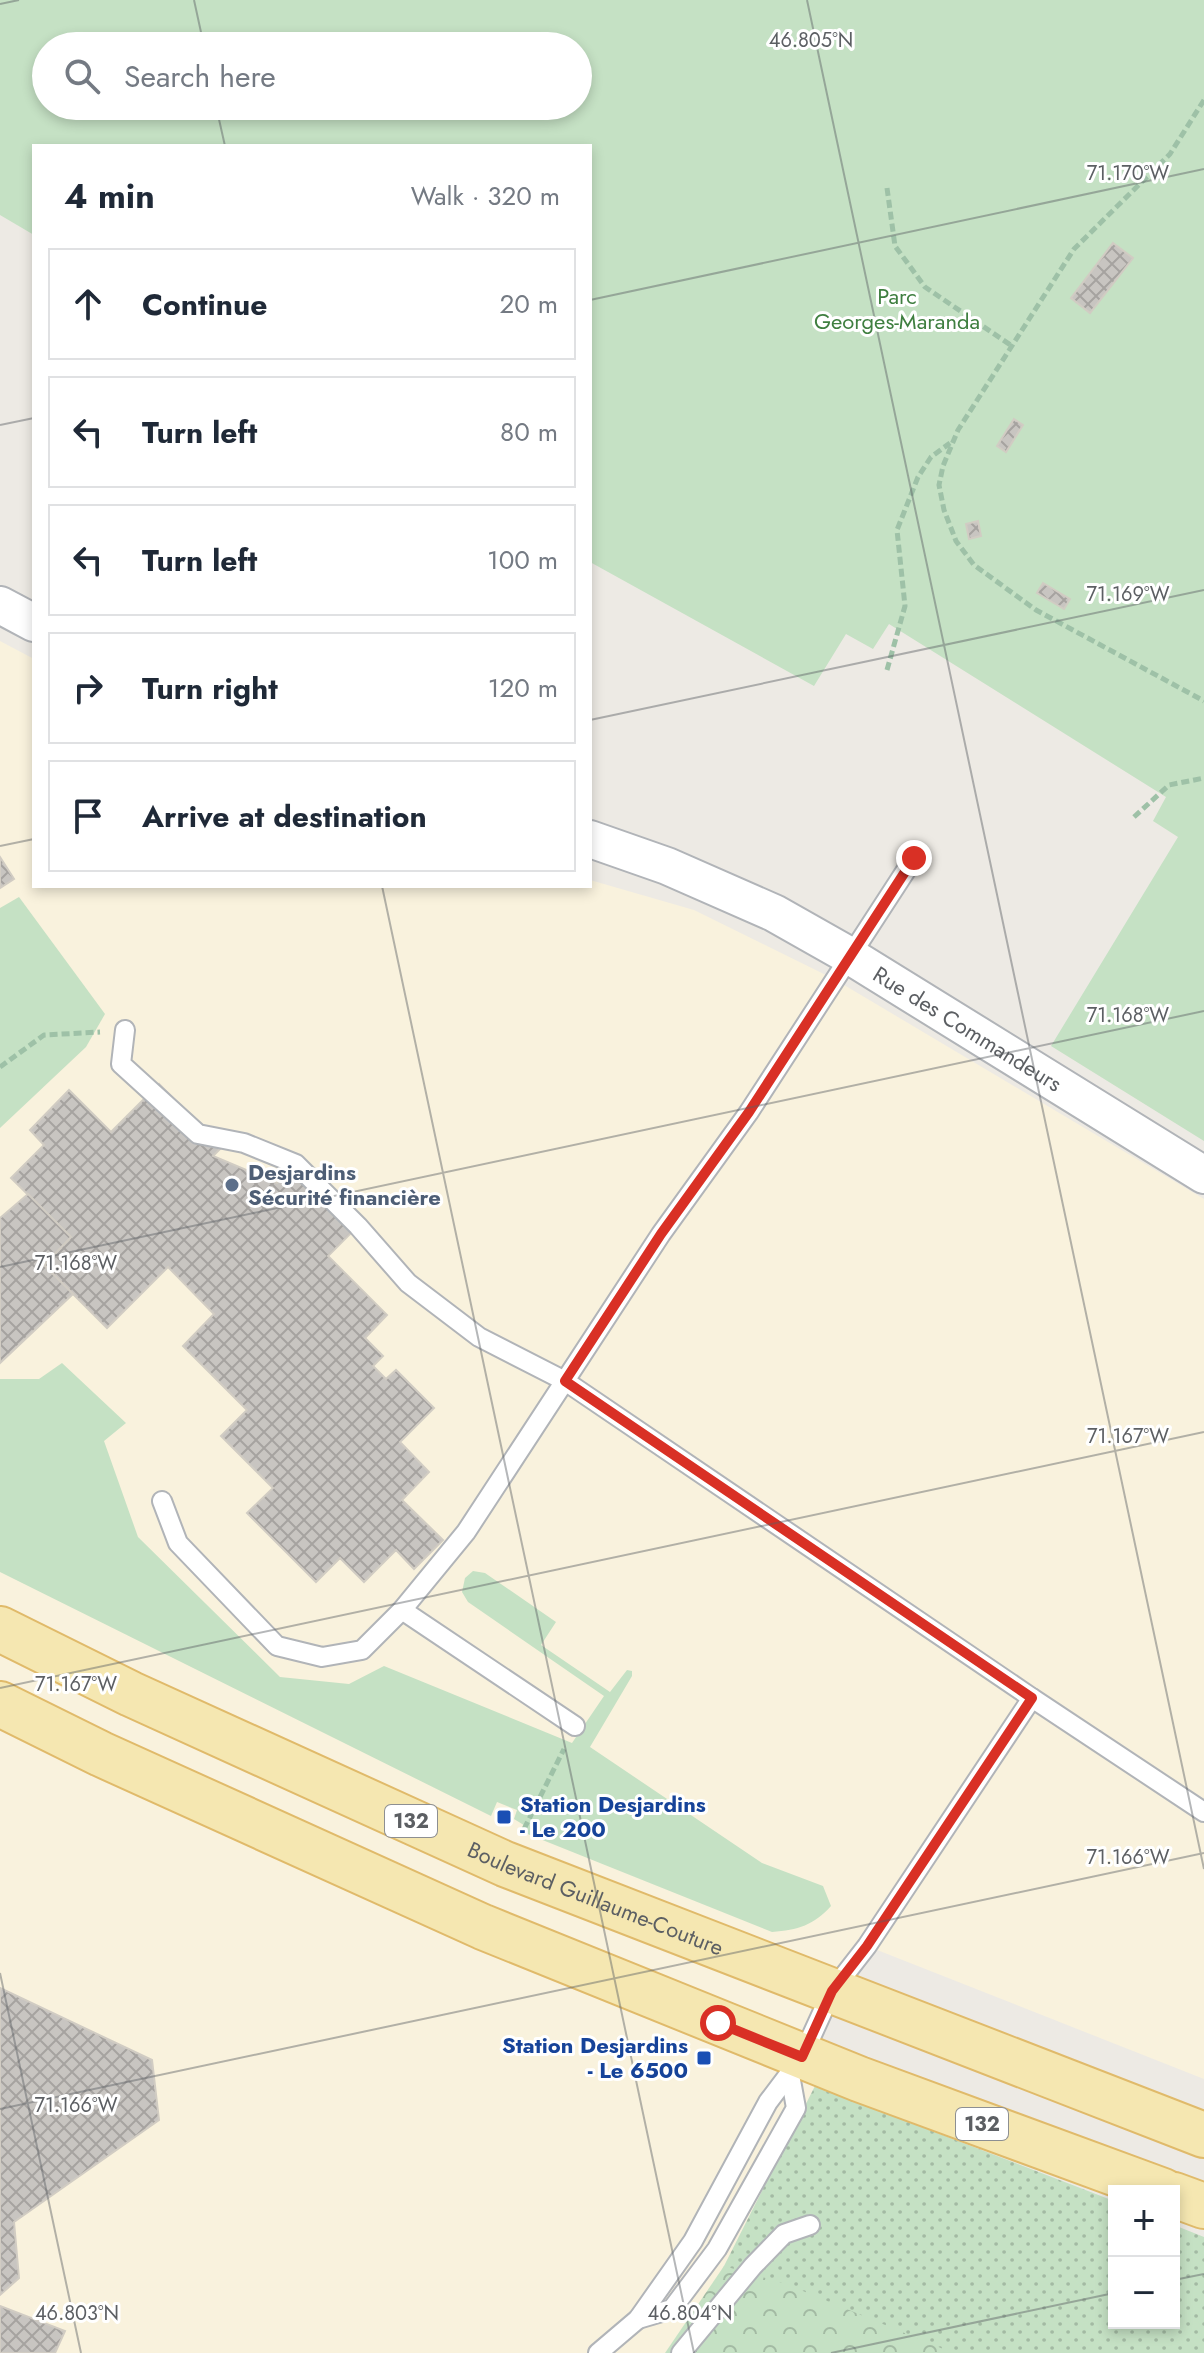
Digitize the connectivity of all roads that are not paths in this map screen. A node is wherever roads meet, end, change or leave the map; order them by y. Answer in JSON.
{"nodes":[{"id":1,"x":0,"y":605,"type":"edge"},
{"id":2,"x":32,"y":622,"type":"edge"},
{"id":3,"x":592,"y":840,"type":"edge"},
{"id":4,"x":914,"y":858,"type":"dead end"},
{"id":5,"x":850,"y":956,"type":"junction"},
{"id":6,"x":125,"y":1030,"type":"road end"},
{"id":7,"x":1204,"y":1175,"type":"edge"},
{"id":8,"x":565,"y":1381,"type":"junction"},
{"id":9,"x":162,"y":1501,"type":"dead end"},
{"id":10,"x":402,"y":1610,"type":"junction"},
{"id":11,"x":0,"y":1629,"type":"edge"},
{"id":12,"x":1032,"y":1698,"type":"junction"},
{"id":13,"x":0,"y":1704,"type":"edge"},
{"id":14,"x":575,"y":1726,"type":"road end"},
{"id":15,"x":1204,"y":1812,"type":"edge"},
{"id":16,"x":832,"y":1991,"type":"junction"},
{"id":17,"x":796,"y":2066,"type":"junction"},
{"id":18,"x":1204,"y":2135,"type":"edge"},
{"id":19,"x":1145,"y":2185,"type":"edge"},
{"id":20,"x":1180,"y":2197,"type":"edge"},
{"id":21,"x":1204,"y":2206,"type":"edge"},
{"id":22,"x":810,"y":2225,"type":"dead end"},
{"id":23,"x":638,"y":2319,"type":"junction"},
{"id":24,"x":598,"y":2353,"type":"edge"},
{"id":25,"x":681,"y":2353,"type":"edge"}],
"edges":[{"from":1,"to":2,"type":"street"},
{"from":3,"to":5,"type":"street","name":"Rue des Commandeurs"},
{"from":4,"to":5,"type":"lane"},
{"from":5,"to":7,"type":"street","name":"Rue des Commandeurs"},
{"from":5,"to":8,"type":"lane"},
{"from":6,"to":8,"type":"lane"},
{"from":8,"to":10,"type":"lane"},
{"from":8,"to":12,"type":"lane"},
{"from":9,"to":10,"type":"lane"},
{"from":10,"to":14,"type":"lane"},
{"from":11,"to":16,"type":"main road","name":"Boulevard Guillaume-Couture","number":"132"},
{"from":12,"to":15,"type":"lane"},
{"from":12,"to":16,"type":"lane"},
{"from":13,"to":17,"type":"main road","number":"132"},
{"from":16,"to":17,"type":"lane"},
{"from":16,"to":18,"type":"main road","name":"Boulevard Guillaume-Couture","number":"132"},
{"from":17,"to":19,"type":"main road","number":"132"},
{"from":17,"to":23,"type":"lane"},
{"from":17,"to":23,"type":"lane"},
{"from":20,"to":21,"type":"main road"},
{"from":22,"to":25,"type":"lane"},
{"from":23,"to":24,"type":"lane"}]}
